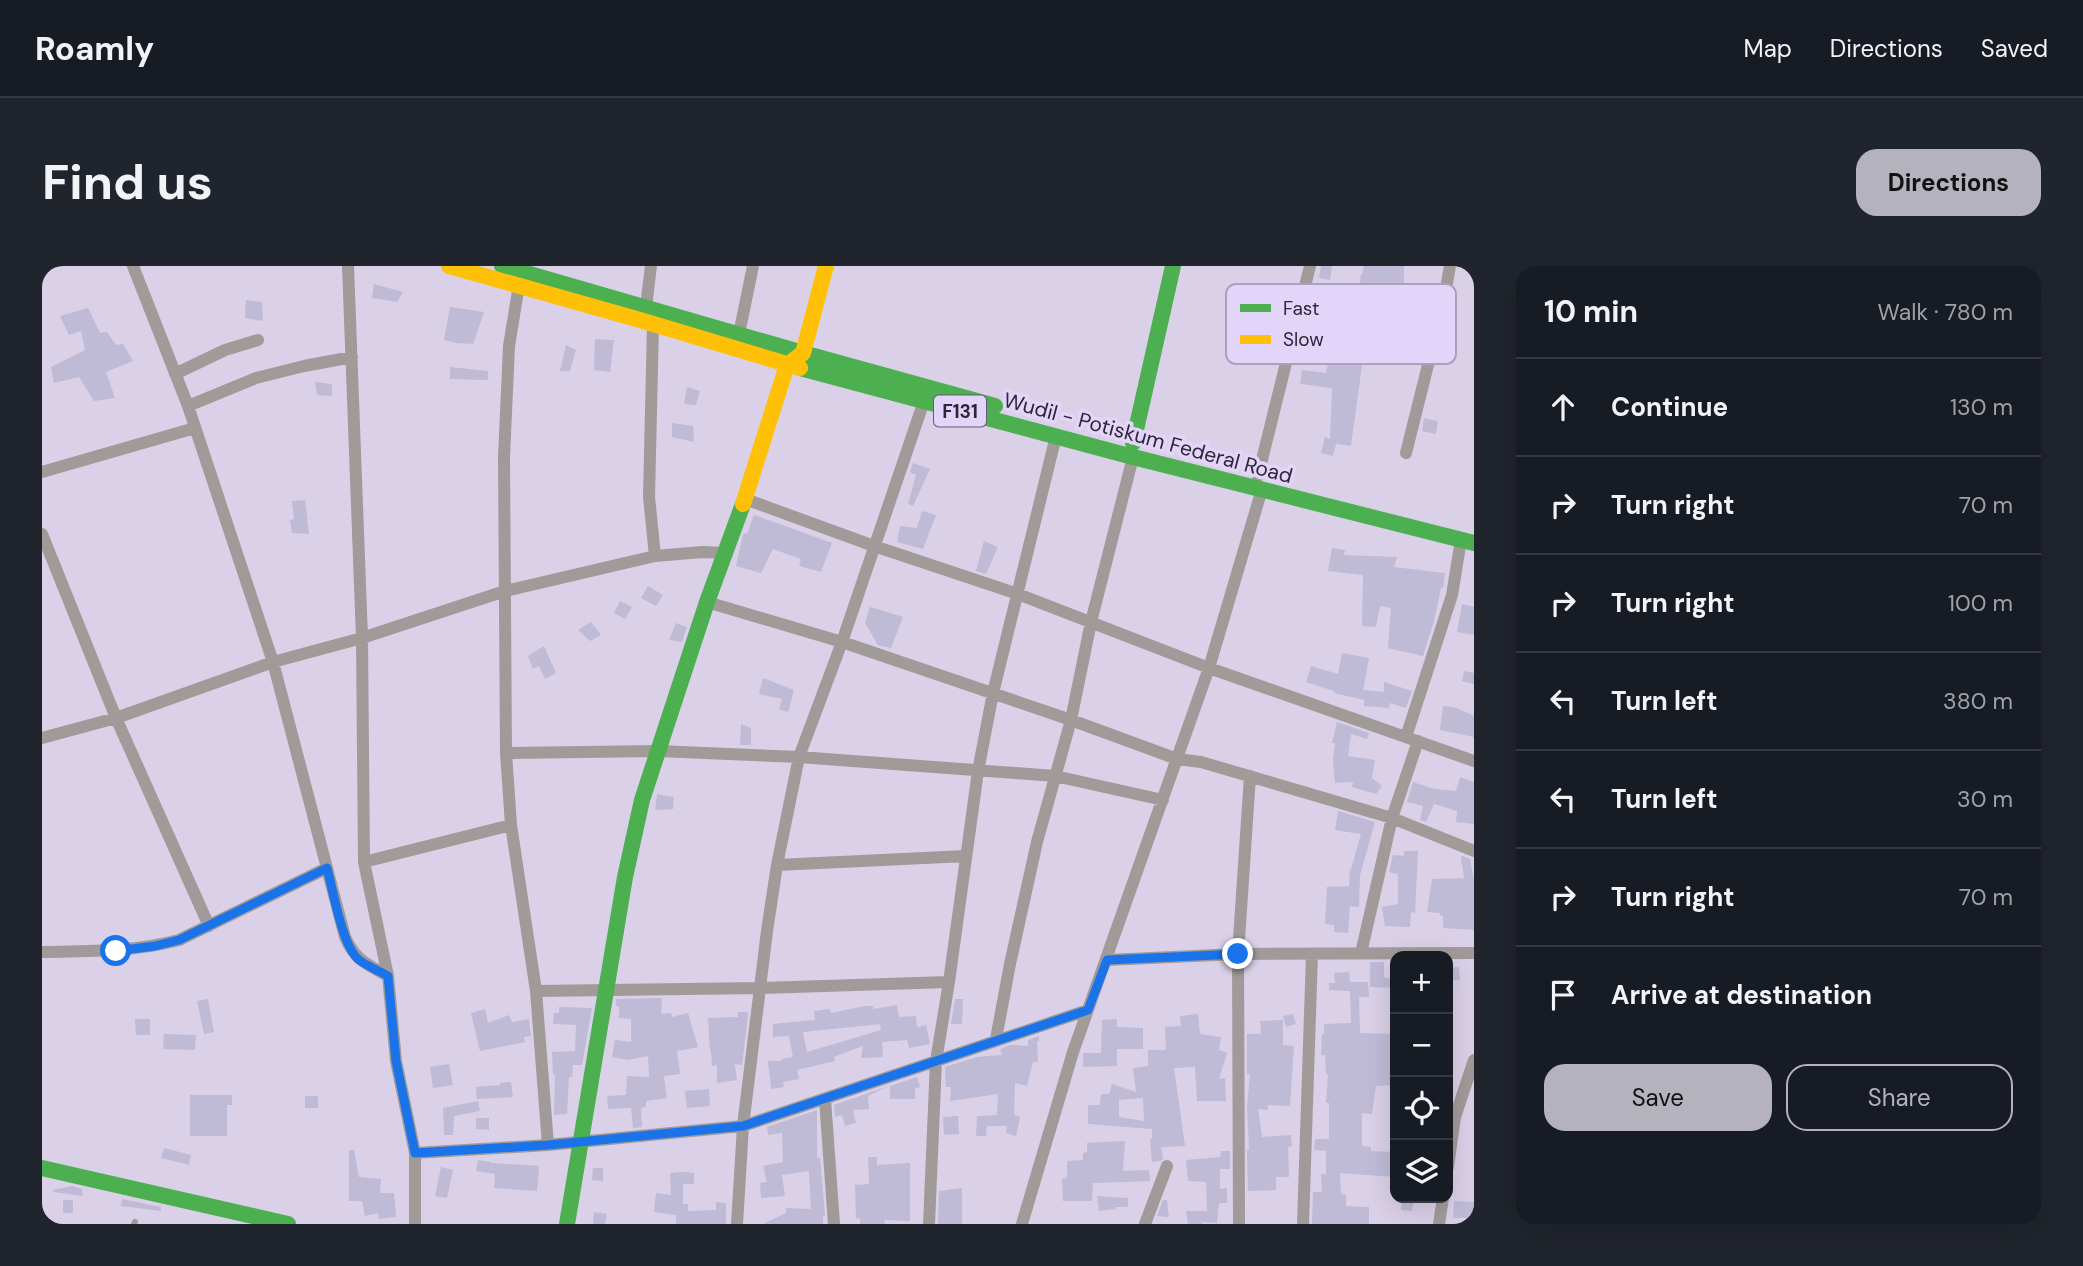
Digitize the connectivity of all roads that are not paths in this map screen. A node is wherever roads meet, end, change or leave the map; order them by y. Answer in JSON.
{"nodes":[{"id":1,"x":133,"y":266,"type":"edge"},
{"id":2,"x":348,"y":266,"type":"edge"},
{"id":3,"x":449,"y":266,"type":"edge"},
{"id":4,"x":502,"y":266,"type":"edge"},
{"id":5,"x":651,"y":266,"type":"edge"},
{"id":6,"x":753,"y":266,"type":"edge"},
{"id":7,"x":826,"y":266,"type":"edge"},
{"id":8,"x":1173,"y":266,"type":"edge"},
{"id":9,"x":1310,"y":266,"type":"edge"},
{"id":10,"x":1450,"y":266,"type":"edge"},
{"id":11,"x":1306,"y":284,"type":"edge"},
{"id":12,"x":1447,"y":284,"type":"edge"},
{"id":13,"x":519,"y":285,"type":"junction"},
{"id":14,"x":646,"y":307,"type":"junction"},
{"id":15,"x":653,"y":324,"type":"junction"},
{"id":16,"x":739,"y":334,"type":"junction"},
{"id":17,"x":258,"y":340,"type":"dead end"},
{"id":18,"x":803,"y":353,"type":"junction"},
{"id":19,"x":352,"y":357,"type":"junction"},
{"id":20,"x":1287,"y":364,"type":"edge"},
{"id":21,"x":1428,"y":364,"type":"edge"},
{"id":22,"x":788,"y":365,"type":"junction"},
{"id":23,"x":175,"y":374,"type":"junction"},
{"id":24,"x":924,"y":401,"type":"junction"},
{"id":25,"x":188,"y":406,"type":"junction"},
{"id":26,"x":195,"y":428,"type":"junction"},
{"id":27,"x":1056,"y":436,"type":"junction"},
{"id":28,"x":1133,"y":450,"type":"junction"},
{"id":29,"x":1406,"y":453,"type":"dead end"},
{"id":30,"x":42,"y":471,"type":"edge"},
{"id":31,"x":1260,"y":483,"type":"junction"},
{"id":32,"x":745,"y":499,"type":"junction"},
{"id":33,"x":42,"y":534,"type":"edge"},
{"id":34,"x":1470,"y":538,"type":"edge"},
{"id":35,"x":874,"y":546,"type":"junction"},
{"id":36,"x":725,"y":553,"type":"junction"},
{"id":37,"x":655,"y":556,"type":"junction"},
{"id":38,"x":505,"y":591,"type":"junction"},
{"id":39,"x":1018,"y":594,"type":"junction"},
{"id":40,"x":707,"y":602,"type":"junction"},
{"id":41,"x":1091,"y":622,"type":"junction"},
{"id":42,"x":362,"y":638,"type":"junction"},
{"id":43,"x":842,"y":642,"type":"junction"},
{"id":44,"x":273,"y":662,"type":"junction"},
{"id":45,"x":1209,"y":668,"type":"junction"},
{"id":46,"x":993,"y":693,"type":"junction"},
{"id":47,"x":116,"y":718,"type":"junction"},
{"id":48,"x":1071,"y":720,"type":"junction"},
{"id":49,"x":42,"y":738,"type":"edge"},
{"id":50,"x":1412,"y":739,"type":"junction"},
{"id":51,"x":658,"y":751,"type":"junction"},
{"id":52,"x":506,"y":753,"type":"junction"},
{"id":53,"x":799,"y":757,"type":"junction"},
{"id":54,"x":1177,"y":759,"type":"junction"},
{"id":55,"x":1474,"y":761,"type":"edge"},
{"id":56,"x":978,"y":771,"type":"junction"},
{"id":57,"x":1055,"y":776,"type":"junction"},
{"id":58,"x":1250,"y":776,"type":"junction"},
{"id":59,"x":1163,"y":800,"type":"junction"},
{"id":60,"x":1392,"y":818,"type":"junction"},
{"id":61,"x":511,"y":825,"type":"junction"},
{"id":62,"x":1474,"y":850,"type":"edge"},
{"id":63,"x":966,"y":856,"type":"junction"},
{"id":64,"x":364,"y":862,"type":"junction"},
{"id":65,"x":777,"y":865,"type":"junction"},
{"id":66,"x":327,"y":868,"type":"junction"},
{"id":67,"x":209,"y":926,"type":"junction"},
{"id":68,"x":42,"y":952,"type":"edge"},
{"id":69,"x":1361,"y":953,"type":"junction"},
{"id":70,"x":1474,"y":953,"type":"edge"},
{"id":71,"x":1238,"y":954,"type":"junction"},
{"id":72,"x":1312,"y":954,"type":"junction"},
{"id":73,"x":1107,"y":960,"type":"junction"},
{"id":74,"x":388,"y":976,"type":"junction"},
{"id":75,"x":949,"y":982,"type":"junction"},
{"id":76,"x":760,"y":988,"type":"junction"},
{"id":77,"x":536,"y":991,"type":"junction"},
{"id":78,"x":605,"y":991,"type":"junction"},
{"id":79,"x":1088,"y":1010,"type":"junction"},
{"id":80,"x":996,"y":1039,"type":"junction"},
{"id":81,"x":936,"y":1060,"type":"junction"},
{"id":82,"x":1474,"y":1060,"type":"edge"},
{"id":83,"x":825,"y":1099,"type":"junction"},
{"id":84,"x":743,"y":1126,"type":"junction"},
{"id":85,"x":1452,"y":1140,"type":"edge"},
{"id":86,"x":580,"y":1141,"type":"junction"},
{"id":87,"x":548,"y":1145,"type":"junction"},
{"id":88,"x":415,"y":1153,"type":"junction"},
{"id":89,"x":1167,"y":1166,"type":"dead end"},
{"id":90,"x":42,"y":1168,"type":"edge"},
{"id":91,"x":1442,"y":1203,"type":"edge"},
{"id":92,"x":288,"y":1224,"type":"edge"},
{"id":93,"x":415,"y":1224,"type":"edge"},
{"id":94,"x":567,"y":1224,"type":"edge"},
{"id":95,"x":737,"y":1224,"type":"edge"},
{"id":96,"x":834,"y":1224,"type":"edge"},
{"id":97,"x":929,"y":1224,"type":"edge"},
{"id":98,"x":1021,"y":1224,"type":"edge"},
{"id":99,"x":1145,"y":1224,"type":"edge"},
{"id":100,"x":1239,"y":1224,"type":"edge"},
{"id":101,"x":1303,"y":1224,"type":"edge"},
{"id":102,"x":1439,"y":1224,"type":"edge"}],
"edges":[{"from":1,"to":23,"type":"street"},
{"from":2,"to":19,"type":"street"},
{"from":3,"to":13,"type":"main road","name":"Wudil - Potiskum Federal Road","number":"F131"},
{"from":4,"to":14,"type":"main road","name":"Wudil - Potiskum Federal Road","number":"F131"},
{"from":5,"to":14,"type":"street"},
{"from":6,"to":16,"type":"street"},
{"from":7,"to":18,"type":"main road"},
{"from":8,"to":28,"type":"main road"},
{"from":9,"to":11,"type":"street"},
{"from":10,"to":12,"type":"street"},
{"from":13,"to":15,"type":"main road","name":"Wudil - Potiskum Federal Road","number":"F131"},
{"from":13,"to":38,"type":"street"},
{"from":14,"to":16,"type":"main road","name":"Wudil - Potiskum Federal Road","number":"F131"},
{"from":15,"to":22,"type":"main road","name":"Wudil - Potiskum Federal Road","number":"F131"},
{"from":15,"to":37,"type":"street"},
{"from":16,"to":18,"type":"main road","name":"Wudil - Potiskum Federal Road","number":"F131"},
{"from":17,"to":23,"type":"street"},
{"from":18,"to":22,"type":"main road"},
{"from":18,"to":28,"type":"main road","name":"Wudil - Potiskum Federal Road","number":"F131"},
{"from":19,"to":25,"type":"street"},
{"from":19,"to":42,"type":"street"},
{"from":20,"to":31,"type":"street"},
{"from":21,"to":29,"type":"street"},
{"from":22,"to":24,"type":"main road","name":"Wudil - Potiskum Federal Road","number":"F131"},
{"from":22,"to":32,"type":"main road"},
{"from":23,"to":25,"type":"street"},
{"from":24,"to":27,"type":"main road","name":"Wudil - Potiskum Federal Road","number":"F131"},
{"from":24,"to":35,"type":"street"},
{"from":25,"to":26,"type":"street"},
{"from":26,"to":30,"type":"street"},
{"from":26,"to":44,"type":"street"},
{"from":27,"to":28,"type":"main road","name":"Wudil - Potiskum Federal Road","number":"F131"},
{"from":27,"to":39,"type":"street"},
{"from":28,"to":31,"type":"main road","name":"Wudil - Potiskum Federal Road","number":"F131"},
{"from":28,"to":41,"type":"street"},
{"from":31,"to":34,"type":"main road","name":"Wudil - Potiskum Federal Road","number":"F131"},
{"from":31,"to":45,"type":"street"},
{"from":32,"to":35,"type":"street"},
{"from":32,"to":36,"type":"main road"},
{"from":33,"to":47,"type":"street"},
{"from":34,"to":50,"type":"street"},
{"from":35,"to":39,"type":"street"},
{"from":35,"to":43,"type":"street"},
{"from":36,"to":37,"type":"street"},
{"from":36,"to":40,"type":"main road"},
{"from":37,"to":38,"type":"street"},
{"from":38,"to":42,"type":"street"},
{"from":38,"to":52,"type":"street"},
{"from":39,"to":41,"type":"street"},
{"from":39,"to":46,"type":"street"},
{"from":40,"to":43,"type":"street"},
{"from":40,"to":51,"type":"main road"},
{"from":41,"to":45,"type":"street"},
{"from":41,"to":48,"type":"street"},
{"from":42,"to":44,"type":"street"},
{"from":42,"to":64,"type":"street"},
{"from":43,"to":46,"type":"street"},
{"from":43,"to":53,"type":"street"},
{"from":44,"to":47,"type":"street"},
{"from":44,"to":66,"type":"street"},
{"from":45,"to":50,"type":"street"},
{"from":45,"to":54,"type":"street"},
{"from":46,"to":48,"type":"street"},
{"from":46,"to":56,"type":"street"},
{"from":47,"to":49,"type":"street"},
{"from":47,"to":67,"type":"street"},
{"from":48,"to":54,"type":"street"},
{"from":48,"to":57,"type":"street"},
{"from":50,"to":55,"type":"street"},
{"from":50,"to":60,"type":"street"},
{"from":51,"to":52,"type":"street"},
{"from":51,"to":53,"type":"street"},
{"from":51,"to":78,"type":"main road"},
{"from":52,"to":61,"type":"street"},
{"from":53,"to":56,"type":"street"},
{"from":53,"to":65,"type":"street"},
{"from":54,"to":58,"type":"street"},
{"from":54,"to":59,"type":"street"},
{"from":56,"to":57,"type":"street"},
{"from":56,"to":63,"type":"street"},
{"from":57,"to":59,"type":"street"},
{"from":57,"to":80,"type":"street"},
{"from":58,"to":60,"type":"street"},
{"from":58,"to":71,"type":"street"},
{"from":59,"to":73,"type":"street"},
{"from":60,"to":62,"type":"street"},
{"from":60,"to":69,"type":"street"},
{"from":61,"to":64,"type":"street"},
{"from":61,"to":77,"type":"street"},
{"from":63,"to":65,"type":"street"},
{"from":63,"to":75,"type":"street"},
{"from":64,"to":74,"type":"street"},
{"from":65,"to":76,"type":"street"},
{"from":66,"to":67,"type":"street"},
{"from":66,"to":74,"type":"street"},
{"from":67,"to":68,"type":"street"},
{"from":69,"to":70,"type":"street"},
{"from":69,"to":72,"type":"street"},
{"from":71,"to":72,"type":"street"},
{"from":71,"to":73,"type":"street"},
{"from":71,"to":100,"type":"street"},
{"from":72,"to":101,"type":"street"},
{"from":73,"to":79,"type":"street"},
{"from":74,"to":88,"type":"street"},
{"from":75,"to":76,"type":"street"},
{"from":75,"to":81,"type":"street"},
{"from":76,"to":78,"type":"street"},
{"from":76,"to":84,"type":"street"},
{"from":77,"to":78,"type":"street"},
{"from":77,"to":87,"type":"street"},
{"from":78,"to":86,"type":"main road"},
{"from":79,"to":80,"type":"street"},
{"from":79,"to":98,"type":"street"},
{"from":80,"to":81,"type":"street"},
{"from":81,"to":83,"type":"street"},
{"from":81,"to":97,"type":"street"},
{"from":82,"to":85,"type":"street"},
{"from":83,"to":84,"type":"street"},
{"from":83,"to":96,"type":"street"},
{"from":84,"to":86,"type":"street"},
{"from":84,"to":95,"type":"street"},
{"from":86,"to":87,"type":"street"},
{"from":86,"to":94,"type":"main road"},
{"from":87,"to":88,"type":"street"},
{"from":88,"to":93,"type":"street"},
{"from":89,"to":99,"type":"street"},
{"from":90,"to":92,"type":"main road"},
{"from":91,"to":102,"type":"street"}]}
